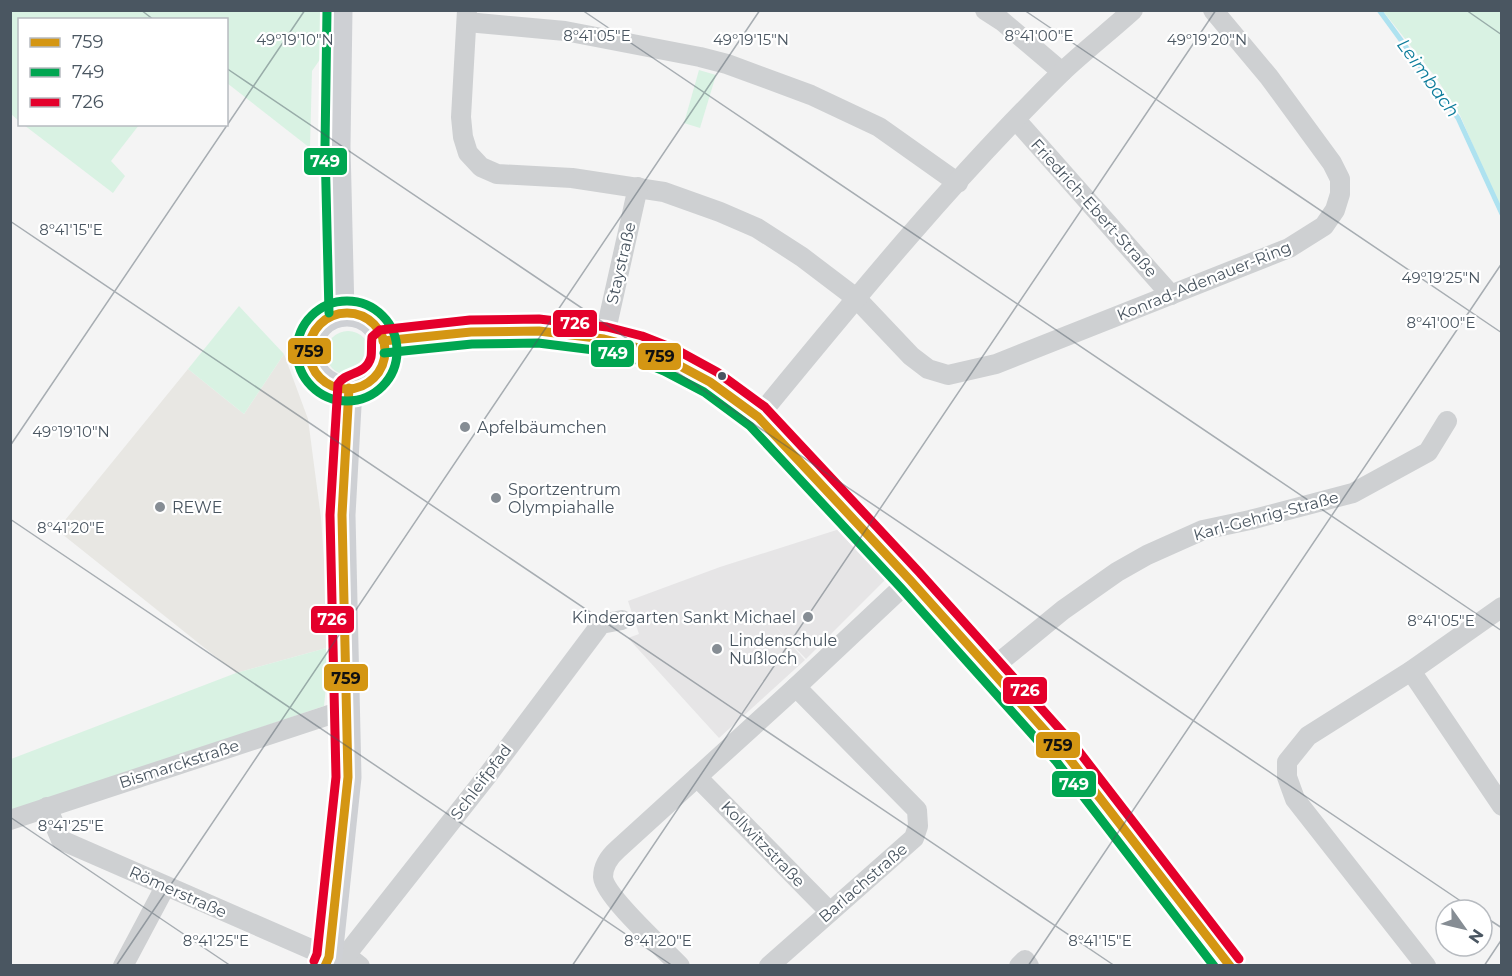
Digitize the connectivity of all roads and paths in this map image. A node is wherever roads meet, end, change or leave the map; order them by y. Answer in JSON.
{"nodes":[{"id":1,"x":985,"y":10,"type":"edge"},
{"id":2,"x":1133,"y":10,"type":"edge"},
{"id":3,"x":1213,"y":10,"type":"edge"},
{"id":4,"x":339,"y":12,"type":"edge"},
{"id":5,"x":467,"y":16,"type":"edge"},
{"id":6,"x":1062,"y":72,"type":"junction"},
{"id":7,"x":1016,"y":120,"type":"junction"},
{"id":8,"x":958,"y":183,"type":"junction"},
{"id":9,"x":638,"y":188,"type":"junction"},
{"id":10,"x":1171,"y":295,"type":"junction"},
{"id":11,"x":856,"y":298,"type":"junction"},
{"id":12,"x":341,"y":313,"type":"junction"},
{"id":13,"x":604,"y":339,"type":"junction"},
{"id":14,"x":383,"y":341,"type":"junction"},
{"id":15,"x":349,"y":388,"type":"junction"},
{"id":16,"x":758,"y":417,"type":"junction"},
{"id":17,"x":1447,"y":422,"type":"dead end"},
{"id":18,"x":910,"y":580,"type":"junction"},
{"id":19,"x":1502,"y":607,"type":"edge"},
{"id":20,"x":622,"y":620,"type":"dead end"},
{"id":21,"x":991,"y":669,"type":"junction"},
{"id":22,"x":1411,"y":671,"type":"junction"},
{"id":23,"x":796,"y":687,"type":"junction"},
{"id":24,"x":348,"y":711,"type":"junction"},
{"id":25,"x":697,"y":777,"type":"junction"},
{"id":26,"x":1502,"y":806,"type":"edge"},
{"id":27,"x":47,"y":807,"type":"junction"},
{"id":28,"x":10,"y":820,"type":"edge"},
{"id":29,"x":165,"y":887,"type":"junction"},
{"id":30,"x":830,"y":912,"type":"junction"},
{"id":31,"x":340,"y":961,"type":"edge"},
{"id":32,"x":123,"y":966,"type":"edge"},
{"id":33,"x":680,"y":966,"type":"edge"},
{"id":34,"x":769,"y":966,"type":"edge"},
{"id":35,"x":1019,"y":966,"type":"edge"},
{"id":36,"x":1029,"y":966,"type":"edge"},
{"id":37,"x":1230,"y":966,"type":"edge"},
{"id":38,"x":1426,"y":966,"type":"edge"}],
"edges":[{"from":1,"to":6,"type":"street"},
{"from":2,"to":6,"type":"street"},
{"from":3,"to":10,"type":"street","name":"Konrad-Adenauer-Ring"},
{"from":4,"to":12,"type":"street"},
{"from":5,"to":8,"type":"street"},
{"from":5,"to":9,"type":"street","name":"Konrad-Adenauer-Ring"},
{"from":6,"to":7,"type":"street"},
{"from":7,"to":8,"type":"street"},
{"from":7,"to":10,"type":"street","name":"Friedrich-Ebert-Straße"},
{"from":8,"to":11,"type":"street"},
{"from":9,"to":11,"type":"street","name":"Konrad-Adenauer-Ring"},
{"from":9,"to":13,"type":"street","name":"Staystraße"},
{"from":10,"to":11,"type":"street","name":"Konrad-Adenauer-Ring"},
{"from":11,"to":16,"type":"street"},
{"from":12,"to":14,"type":"street"},
{"from":12,"to":15,"type":"street"},
{"from":13,"to":14,"type":"street"},
{"from":13,"to":16,"type":"street"},
{"from":14,"to":15,"type":"street"},
{"from":15,"to":24,"type":"street"},
{"from":16,"to":18,"type":"street"},
{"from":17,"to":21,"type":"street","name":"Karl-Gehrig-Straße"},
{"from":18,"to":21,"type":"street"},
{"from":18,"to":23,"type":"street"},
{"from":19,"to":22,"type":"street"},
{"from":20,"to":31,"type":"street","name":"Schleifpfad"},
{"from":21,"to":37,"type":"street"},
{"from":22,"to":26,"type":"street"},
{"from":22,"to":38,"type":"street"},
{"from":23,"to":25,"type":"street"},
{"from":23,"to":30,"type":"street","name":"Barlachstraße"},
{"from":24,"to":27,"type":"street","name":"Bismarckstraße"},
{"from":24,"to":31,"type":"street"},
{"from":25,"to":30,"type":"street","name":"Kollwitzstraße"},
{"from":25,"to":33,"type":"street"},
{"from":27,"to":28,"type":"street","name":"Bismarckstraße"},
{"from":27,"to":29,"type":"street","name":"Römerstraße"},
{"from":29,"to":31,"type":"street","name":"Römerstraße"},
{"from":29,"to":32,"type":"street"},
{"from":30,"to":34,"type":"street","name":"Barlachstraße"},
{"from":35,"to":36,"type":"street"}]}
